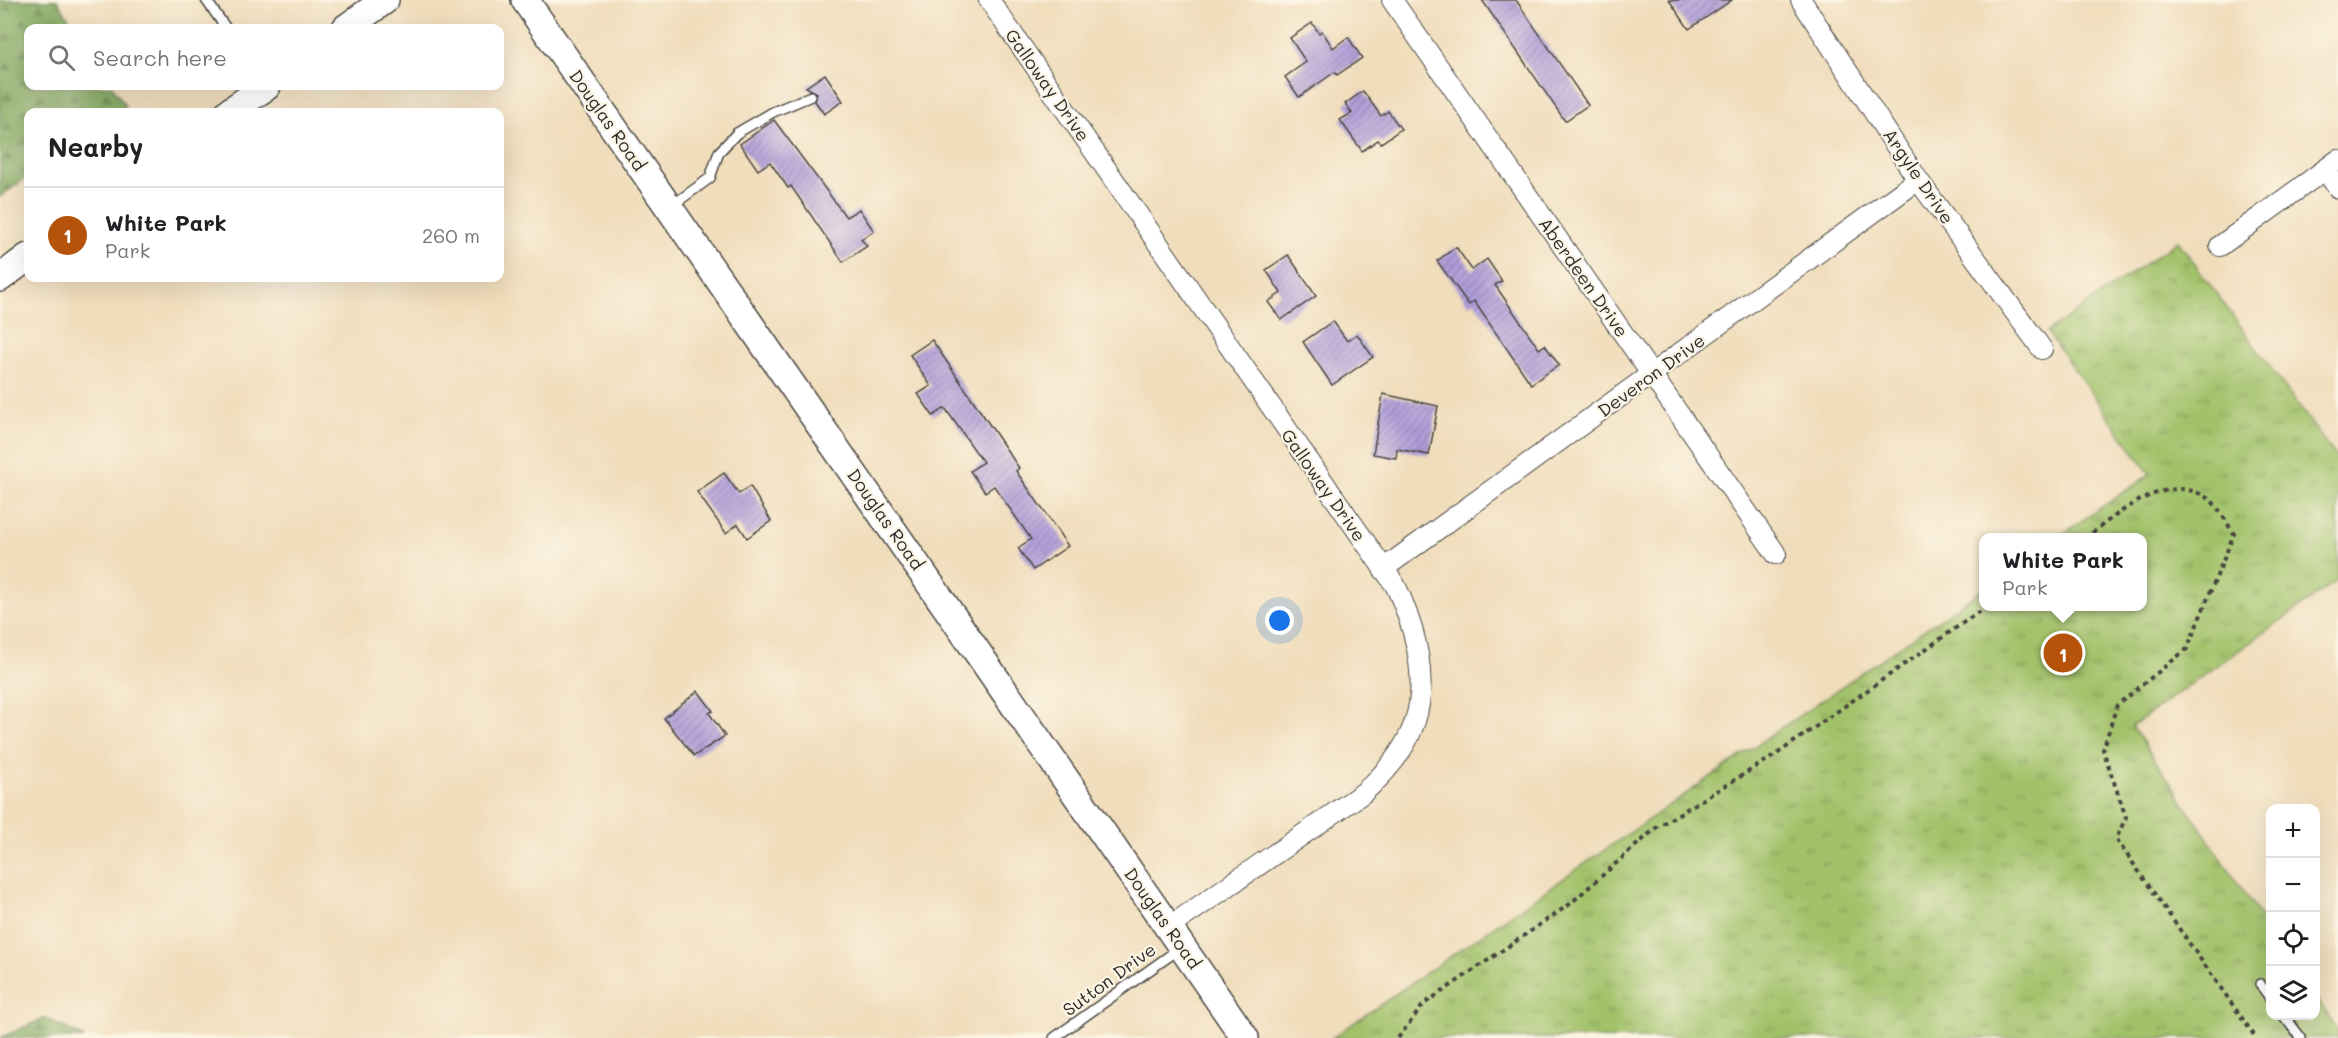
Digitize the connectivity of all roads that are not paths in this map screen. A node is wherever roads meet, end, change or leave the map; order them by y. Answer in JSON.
{"nodes":[{"id":1,"x":206,"y":0,"type":"edge"},
{"id":2,"x":385,"y":0,"type":"edge"},
{"id":3,"x":525,"y":0,"type":"edge"},
{"id":4,"x":989,"y":0,"type":"edge"},
{"id":5,"x":1392,"y":0,"type":"edge"},
{"id":6,"x":1801,"y":0,"type":"edge"},
{"id":7,"x":223,"y":24,"type":"edge"},
{"id":8,"x":352,"y":24,"type":"edge"},
{"id":9,"x":260,"y":90,"type":"edge"},
{"id":10,"x":811,"y":96,"type":"dead end"},
{"id":11,"x":235,"y":108,"type":"edge"},
{"id":12,"x":2332,"y":165,"type":"edge"},
{"id":13,"x":1918,"y":180,"type":"junction"},
{"id":14,"x":2338,"y":188,"type":"edge"},
{"id":15,"x":669,"y":208,"type":"junction"},
{"id":16,"x":2220,"y":246,"type":"dead end"},
{"id":17,"x":24,"y":260,"type":"edge"},
{"id":18,"x":0,"y":278,"type":"edge"},
{"id":19,"x":2042,"y":349,"type":"dead end"},
{"id":20,"x":1652,"y":374,"type":"junction"},
{"id":21,"x":1776,"y":554,"type":"dead end"},
{"id":22,"x":1383,"y":569,"type":"junction"},
{"id":23,"x":1176,"y":937,"type":"junction"},
{"id":24,"x":2260,"y":984,"type":"dead end"},
{"id":25,"x":2266,"y":992,"type":"edge"},
{"id":26,"x":2287,"y":1020,"type":"edge"},
{"id":27,"x":1054,"y":1038,"type":"edge"},
{"id":28,"x":1245,"y":1038,"type":"edge"},
{"id":29,"x":2301,"y":1038,"type":"edge"}],
"edges":[{"from":1,"to":7,"type":"lane"},
{"from":2,"to":8,"type":"street"},
{"from":3,"to":15,"type":"street","name":"Douglas Road"},
{"from":4,"to":22,"type":"street","name":"Galloway Drive"},
{"from":5,"to":20,"type":"street","name":"Aberdeen Drive"},
{"from":6,"to":13,"type":"street","name":"Argyle Drive"},
{"from":9,"to":11,"type":"street"},
{"from":10,"to":15,"type":"lane"},
{"from":12,"to":14,"type":"street"},
{"from":12,"to":16,"type":"street"},
{"from":13,"to":19,"type":"street","name":"Argyle Drive"},
{"from":13,"to":20,"type":"street","name":"Deveron Drive"},
{"from":15,"to":23,"type":"street","name":"Douglas Road"},
{"from":17,"to":18,"type":"street"},
{"from":20,"to":21,"type":"street","name":"Aberdeen Drive"},
{"from":20,"to":22,"type":"street","name":"Deveron Drive"},
{"from":22,"to":23,"type":"street","name":"Galloway Drive"},
{"from":23,"to":27,"type":"lane","name":"Sutton Drive"},
{"from":23,"to":28,"type":"street","name":"Douglas Road"},
{"from":24,"to":25,"type":"lane"},
{"from":26,"to":29,"type":"lane"}]}
